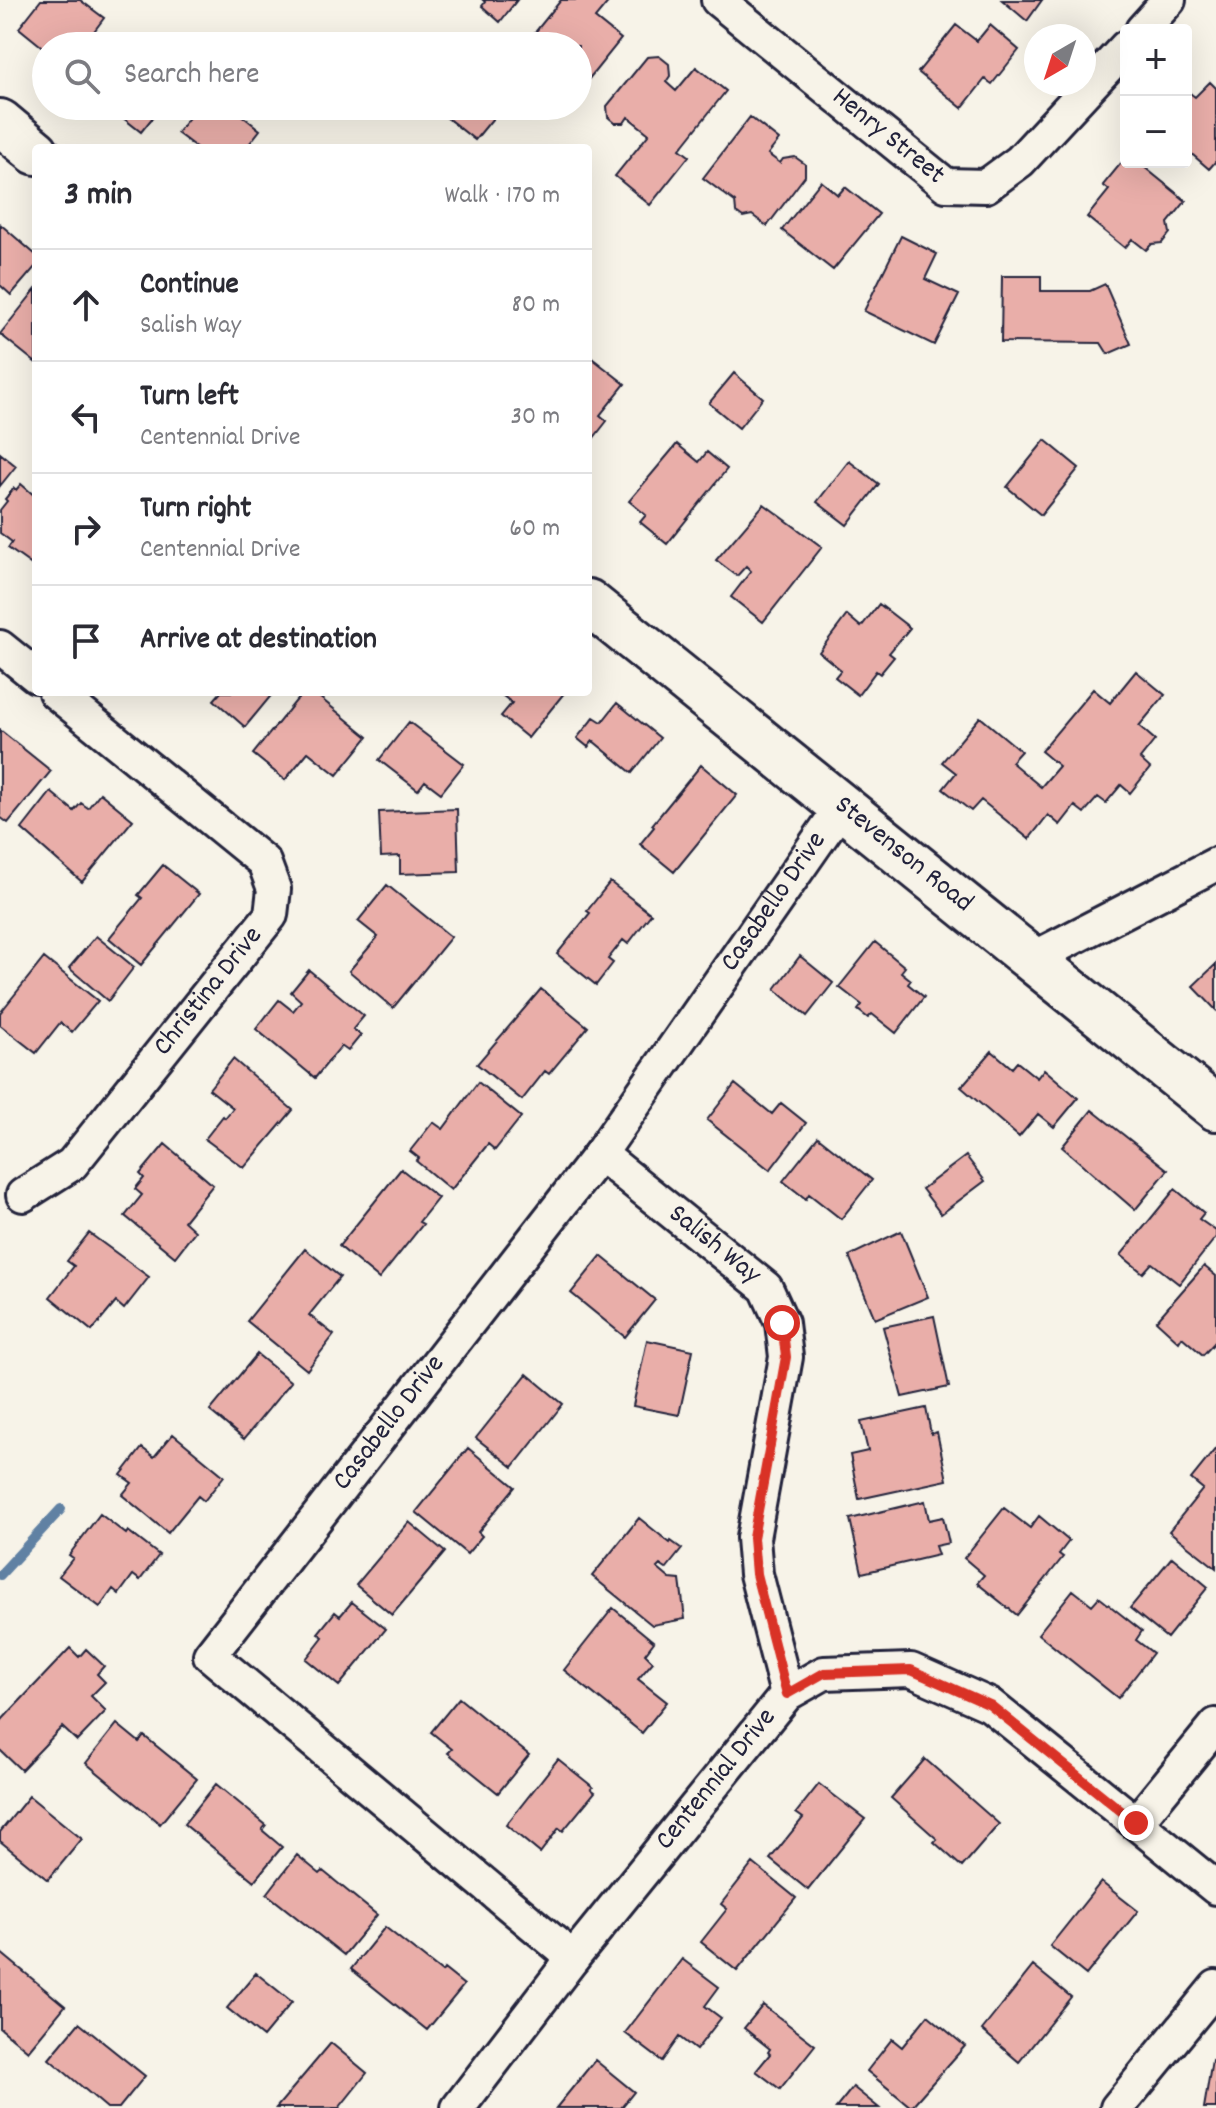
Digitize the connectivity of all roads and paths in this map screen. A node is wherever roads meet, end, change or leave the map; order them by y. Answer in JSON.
{"nodes":[{"id":1,"x":718,"y":0,"type":"edge"},
{"id":2,"x":1169,"y":0,"type":"edge"},
{"id":3,"x":1147,"y":24,"type":"edge"},
{"id":4,"x":1120,"y":53,"type":"edge"},
{"id":5,"x":0,"y":122,"type":"edge"},
{"id":6,"x":32,"y":149,"type":"edge"},
{"id":7,"x":592,"y":605,"type":"edge"},
{"id":8,"x":0,"y":647,"type":"edge"},
{"id":9,"x":32,"y":673,"type":"edge"},
{"id":10,"x":60,"y":696,"type":"edge"},
{"id":11,"x":842,"y":806,"type":"junction"},
{"id":12,"x":1216,"y":864,"type":"edge"},
{"id":13,"x":1032,"y":959,"type":"junction"},
{"id":14,"x":1216,"y":1108,"type":"edge"},
{"id":15,"x":600,"y":1154,"type":"junction"},
{"id":16,"x":23,"y":1195,"type":"dead end"},
{"id":17,"x":787,"y":1694,"type":"junction"},
{"id":18,"x":1216,"y":1725,"type":"edge"},
{"id":19,"x":1136,"y":1823,"type":"junction"},
{"id":20,"x":1216,"y":1888,"type":"edge"},
{"id":21,"x":573,"y":1958,"type":"junction"},
{"id":22,"x":1216,"y":1987,"type":"edge"},
{"id":23,"x":458,"y":2108,"type":"edge"},
{"id":24,"x":1117,"y":2108,"type":"edge"}],
"edges":[{"from":1,"to":4,"type":"street","name":"Henry Street"},
{"from":2,"to":3,"type":"street"},
{"from":5,"to":6,"type":"street"},
{"from":7,"to":11,"type":"street","name":"Stevenson Road"},
{"from":8,"to":9,"type":"street"},
{"from":10,"to":16,"type":"street","name":"Christina Drive"},
{"from":11,"to":13,"type":"street","name":"Stevenson Road"},
{"from":11,"to":15,"type":"street","name":"Casabello Drive"},
{"from":12,"to":13,"type":"street"},
{"from":13,"to":14,"type":"street","name":"Stevenson Road"},
{"from":15,"to":17,"type":"street","name":"Salish Way"},
{"from":15,"to":21,"type":"street","name":"Casabello Drive"},
{"from":17,"to":19,"type":"street","name":"Centennial Drive"},
{"from":17,"to":21,"type":"street","name":"Centennial Drive"},
{"from":18,"to":19,"type":"street"},
{"from":19,"to":20,"type":"street","name":"Centennial Drive"},
{"from":21,"to":23,"type":"street","name":"Centennial Drive"},
{"from":22,"to":24,"type":"street"}]}
